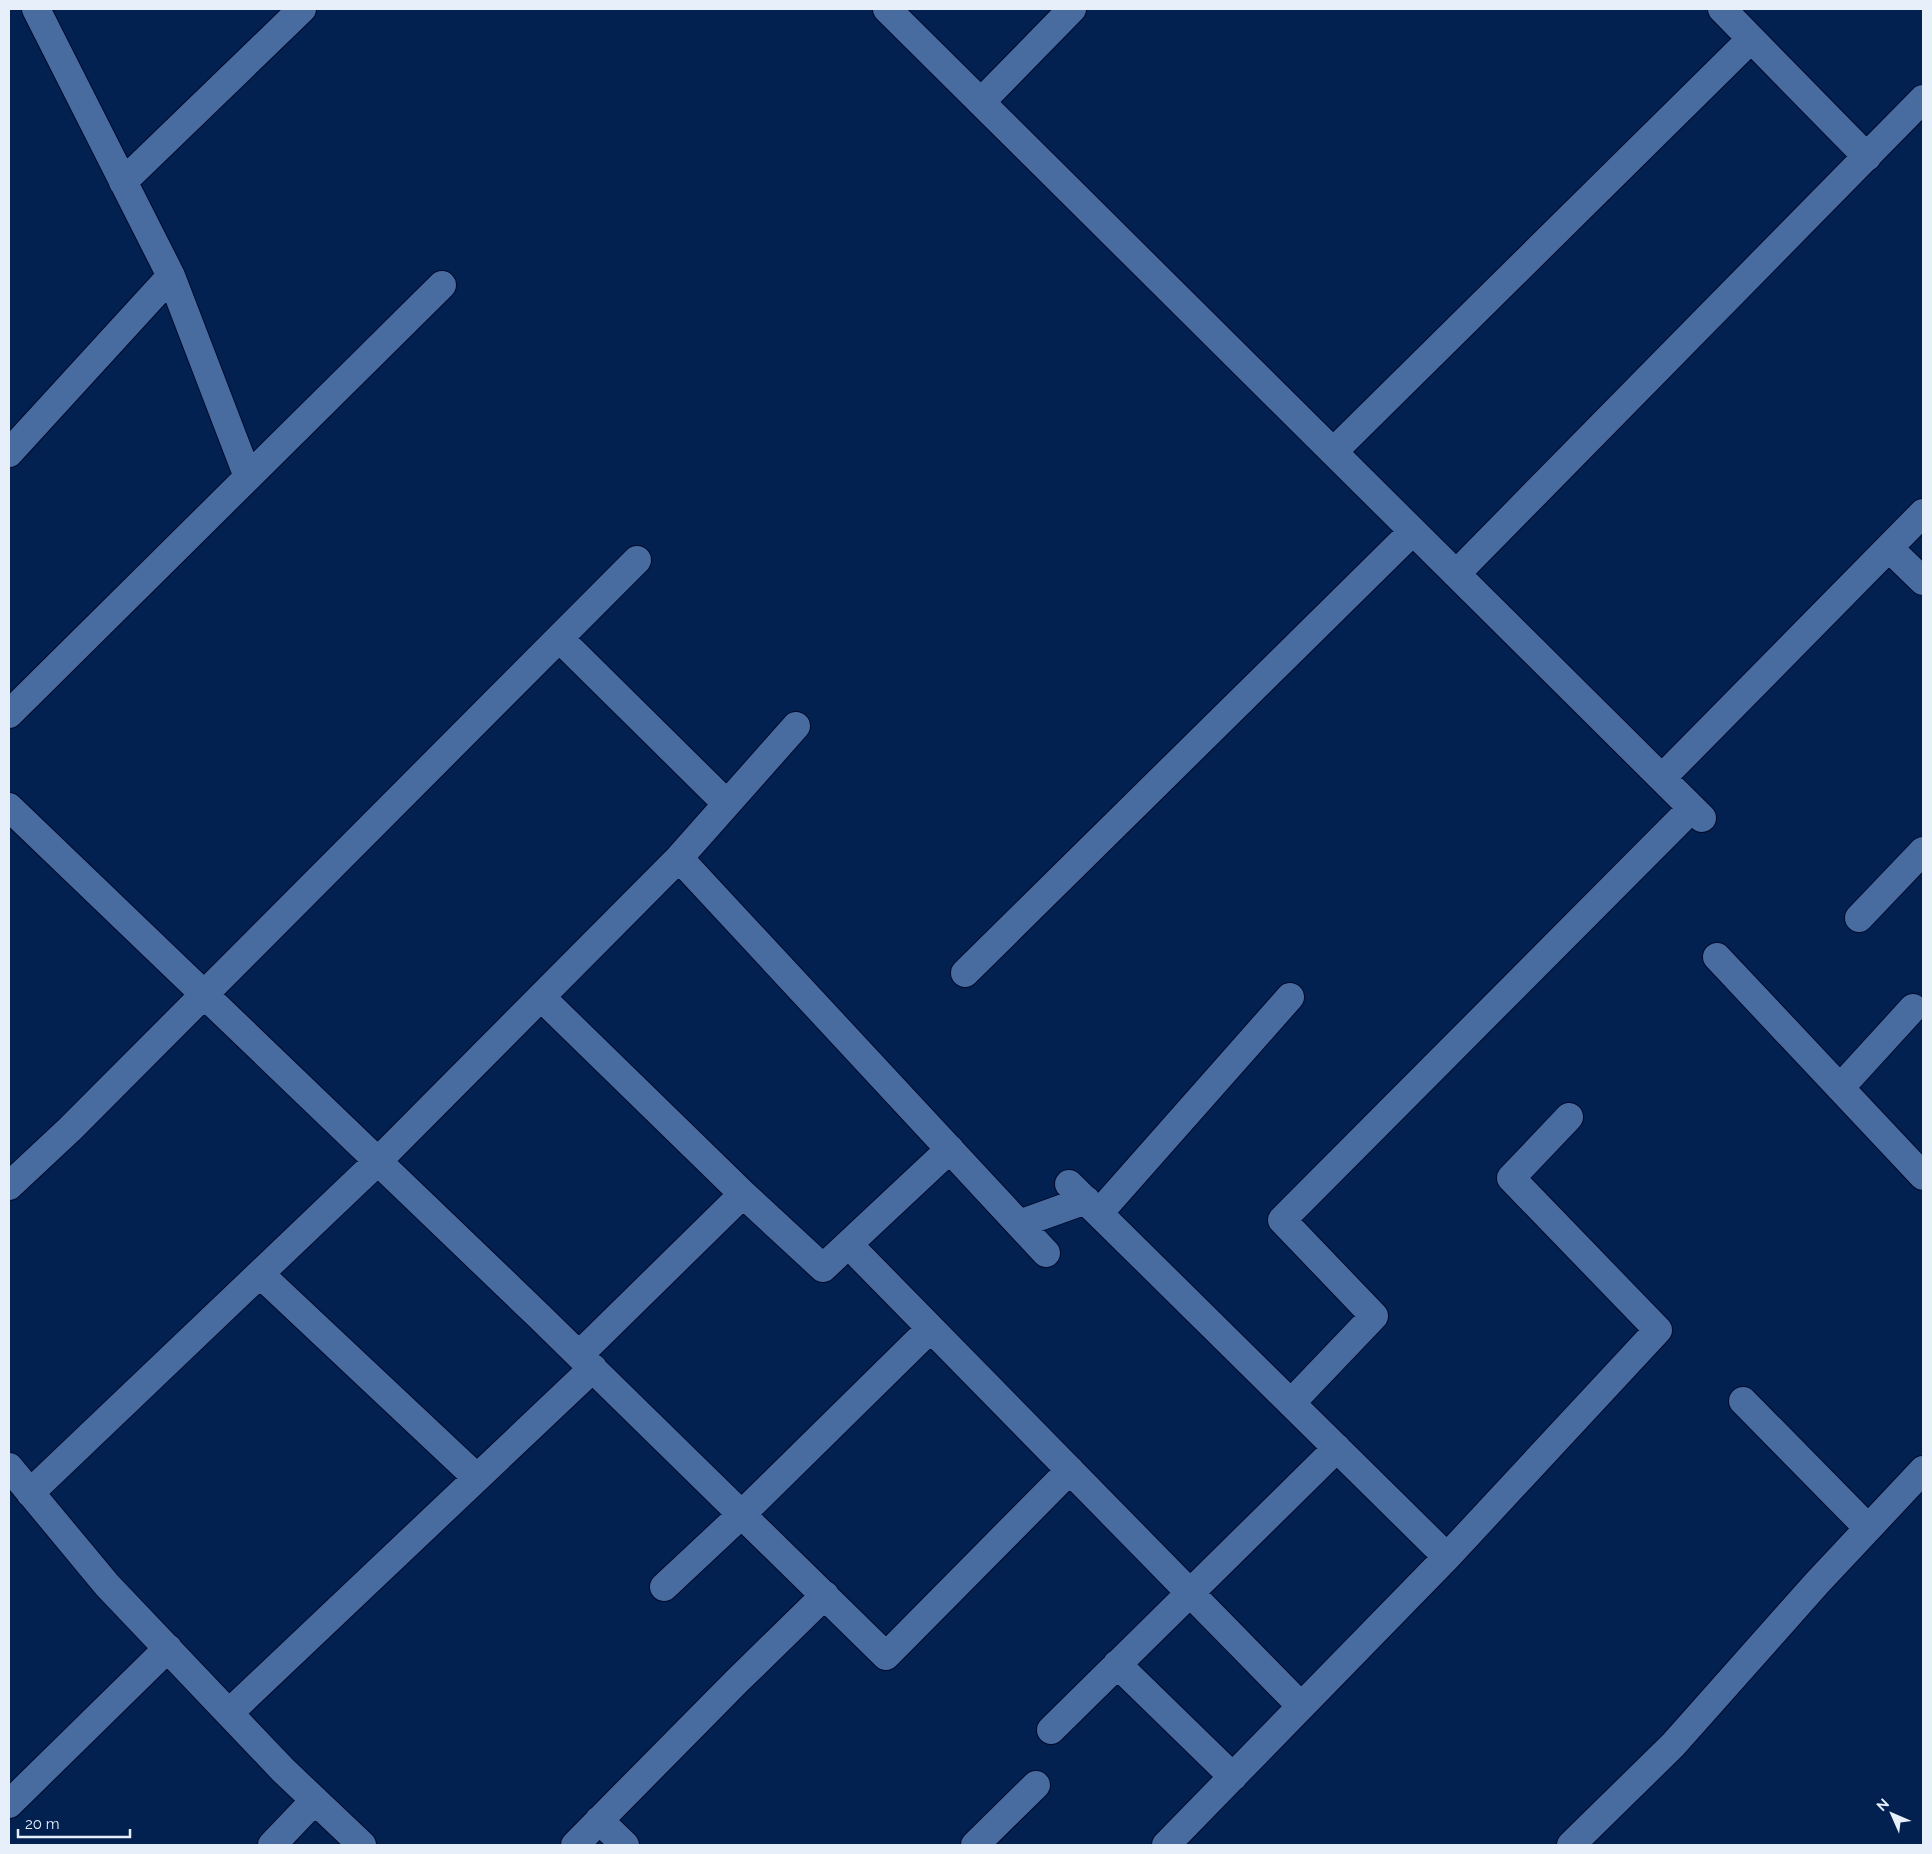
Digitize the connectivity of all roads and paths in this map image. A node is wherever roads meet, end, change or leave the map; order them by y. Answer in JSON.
{"nodes":[{"id":1,"x":36,"y":9,"type":"edge"},
{"id":2,"x":302,"y":9,"type":"edge"},
{"id":3,"x":887,"y":9,"type":"edge"},
{"id":4,"x":1072,"y":9,"type":"edge"},
{"id":5,"x":1722,"y":9,"type":"edge"},
{"id":6,"x":1751,"y":39,"type":"junction"},
{"id":7,"x":1923,"y":100,"type":"edge"},
{"id":8,"x":981,"y":102,"type":"junction"},
{"id":9,"x":1867,"y":157,"type":"junction"},
{"id":10,"x":123,"y":182,"type":"junction"},
{"id":11,"x":171,"y":276,"type":"junction"},
{"id":12,"x":442,"y":285,"type":"dead end"},
{"id":13,"x":1333,"y":452,"type":"junction"},
{"id":14,"x":9,"y":453,"type":"edge"},
{"id":15,"x":248,"y":477,"type":"junction"},
{"id":16,"x":1923,"y":514,"type":"edge"},
{"id":17,"x":1413,"y":531,"type":"junction"},
{"id":18,"x":1889,"y":548,"type":"junction"},
{"id":19,"x":637,"y":560,"type":"dead end"},
{"id":20,"x":1456,"y":574,"type":"junction"},
{"id":21,"x":1923,"y":581,"type":"edge"},
{"id":22,"x":559,"y":638,"type":"junction"},
{"id":23,"x":9,"y":714,"type":"edge"},
{"id":24,"x":796,"y":726,"type":"dead end"},
{"id":25,"x":1662,"y":778,"type":"junction"},
{"id":26,"x":727,"y":804,"type":"junction"},
{"id":27,"x":9,"y":807,"type":"edge"},
{"id":28,"x":1923,"y":851,"type":"edge"},
{"id":29,"x":679,"y":858,"type":"junction"},
{"id":30,"x":1859,"y":918,"type":"dead end"},
{"id":31,"x":1717,"y":957,"type":"dead end"},
{"id":32,"x":966,"y":973,"type":"dead end"},
{"id":33,"x":204,"y":995,"type":"junction"},
{"id":34,"x":541,"y":997,"type":"junction"},
{"id":35,"x":1290,"y":997,"type":"dead end"},
{"id":36,"x":1913,"y":1008,"type":"dead end"},
{"id":37,"x":1840,"y":1088,"type":"junction"},
{"id":38,"x":1569,"y":1118,"type":"dead end"},
{"id":39,"x":950,"y":1149,"type":"junction"},
{"id":40,"x":378,"y":1161,"type":"junction"},
{"id":41,"x":1923,"y":1176,"type":"edge"},
{"id":42,"x":9,"y":1186,"type":"edge"},
{"id":43,"x":743,"y":1194,"type":"junction"},
{"id":44,"x":1085,"y":1199,"type":"junction"},
{"id":45,"x":1019,"y":1224,"type":"junction"},
{"id":46,"x":848,"y":1245,"type":"junction"},
{"id":47,"x":1046,"y":1254,"type":"dead end"},
{"id":48,"x":260,"y":1274,"type":"junction"},
{"id":49,"x":930,"y":1329,"type":"junction"},
{"id":50,"x":586,"y":1362,"type":"junction"},
{"id":51,"x":1742,"y":1401,"type":"dead end"},
{"id":52,"x":1291,"y":1403,"type":"junction"},
{"id":53,"x":1337,"y":1448,"type":"junction"},
{"id":54,"x":9,"y":1467,"type":"edge"},
{"id":55,"x":1070,"y":1470,"type":"junction"},
{"id":56,"x":1923,"y":1470,"type":"edge"},
{"id":57,"x":477,"y":1478,"type":"junction"},
{"id":58,"x":30,"y":1493,"type":"junction"},
{"id":59,"x":742,"y":1514,"type":"junction"},
{"id":60,"x":1868,"y":1528,"type":"junction"},
{"id":61,"x":1447,"y":1557,"type":"junction"},
{"id":62,"x":664,"y":1587,"type":"dead end"},
{"id":63,"x":1190,"y":1593,"type":"junction"},
{"id":64,"x":825,"y":1596,"type":"junction"},
{"id":65,"x":168,"y":1648,"type":"junction"},
{"id":66,"x":1117,"y":1664,"type":"junction"},
{"id":67,"x":1301,"y":1706,"type":"junction"},
{"id":68,"x":229,"y":1713,"type":"junction"},
{"id":69,"x":1051,"y":1730,"type":"dead end"},
{"id":70,"x":1233,"y":1777,"type":"junction"},
{"id":71,"x":1036,"y":1785,"type":"dead end"},
{"id":72,"x":315,"y":1800,"type":"junction"},
{"id":73,"x":9,"y":1804,"type":"edge"},
{"id":74,"x":599,"y":1820,"type":"junction"},
{"id":75,"x":272,"y":1845,"type":"edge"},
{"id":76,"x":362,"y":1845,"type":"edge"},
{"id":77,"x":575,"y":1845,"type":"edge"},
{"id":78,"x":625,"y":1845,"type":"edge"},
{"id":79,"x":975,"y":1845,"type":"edge"},
{"id":80,"x":1166,"y":1845,"type":"edge"},
{"id":81,"x":1571,"y":1845,"type":"edge"}],
"edges":[{"from":1,"to":10,"type":"street"},
{"from":2,"to":10,"type":"street"},
{"from":3,"to":8,"type":"street"},
{"from":4,"to":8,"type":"street"},
{"from":5,"to":6,"type":"street"},
{"from":6,"to":9,"type":"street"},
{"from":6,"to":13,"type":"street"},
{"from":7,"to":9,"type":"street"},
{"from":8,"to":13,"type":"street"},
{"from":9,"to":20,"type":"street"},
{"from":10,"to":11,"type":"street"},
{"from":11,"to":14,"type":"street"},
{"from":11,"to":15,"type":"street"},
{"from":12,"to":15,"type":"street"},
{"from":13,"to":17,"type":"street"},
{"from":15,"to":23,"type":"street"},
{"from":16,"to":18,"type":"street"},
{"from":17,"to":20,"type":"street"},
{"from":17,"to":32,"type":"street"},
{"from":18,"to":21,"type":"street"},
{"from":18,"to":25,"type":"street"},
{"from":19,"to":22,"type":"street"},
{"from":20,"to":25,"type":"street"},
{"from":22,"to":26,"type":"street"},
{"from":22,"to":33,"type":"street"},
{"from":24,"to":26,"type":"street"},
{"from":25,"to":52,"type":"street"},
{"from":26,"to":29,"type":"street"},
{"from":27,"to":33,"type":"street"},
{"from":28,"to":30,"type":"street"},
{"from":29,"to":34,"type":"street"},
{"from":29,"to":39,"type":"street"},
{"from":31,"to":37,"type":"street"},
{"from":33,"to":40,"type":"street"},
{"from":33,"to":42,"type":"street"},
{"from":34,"to":40,"type":"street"},
{"from":34,"to":43,"type":"street"},
{"from":35,"to":44,"type":"street"},
{"from":36,"to":37,"type":"street"},
{"from":37,"to":41,"type":"street"},
{"from":38,"to":61,"type":"street"},
{"from":39,"to":45,"type":"street"},
{"from":39,"to":46,"type":"street"},
{"from":40,"to":48,"type":"street"},
{"from":40,"to":50,"type":"street"},
{"from":43,"to":46,"type":"street"},
{"from":43,"to":50,"type":"street"},
{"from":44,"to":45,"type":"street"},
{"from":44,"to":52,"type":"street"},
{"from":45,"to":47,"type":"street"},
{"from":46,"to":49,"type":"street"},
{"from":48,"to":57,"type":"street"},
{"from":48,"to":58,"type":"street"},
{"from":49,"to":55,"type":"street"},
{"from":49,"to":59,"type":"street"},
{"from":50,"to":57,"type":"street"},
{"from":50,"to":59,"type":"street"},
{"from":51,"to":60,"type":"street"},
{"from":52,"to":53,"type":"street"},
{"from":53,"to":61,"type":"street"},
{"from":53,"to":63,"type":"street"},
{"from":54,"to":58,"type":"street"},
{"from":55,"to":63,"type":"street"},
{"from":55,"to":64,"type":"street"},
{"from":56,"to":60,"type":"street"},
{"from":57,"to":68,"type":"street"},
{"from":58,"to":65,"type":"street"},
{"from":59,"to":62,"type":"street"},
{"from":59,"to":64,"type":"street"},
{"from":60,"to":81,"type":"street"},
{"from":61,"to":67,"type":"street"},
{"from":63,"to":66,"type":"street"},
{"from":63,"to":67,"type":"street"},
{"from":64,"to":74,"type":"street"},
{"from":65,"to":68,"type":"street"},
{"from":65,"to":73,"type":"street"},
{"from":66,"to":69,"type":"street"},
{"from":66,"to":70,"type":"street"},
{"from":67,"to":70,"type":"street"},
{"from":68,"to":72,"type":"street"},
{"from":70,"to":80,"type":"street"},
{"from":71,"to":79,"type":"street"},
{"from":72,"to":75,"type":"street"},
{"from":72,"to":76,"type":"street"},
{"from":74,"to":77,"type":"street"},
{"from":74,"to":78,"type":"street"}]}
